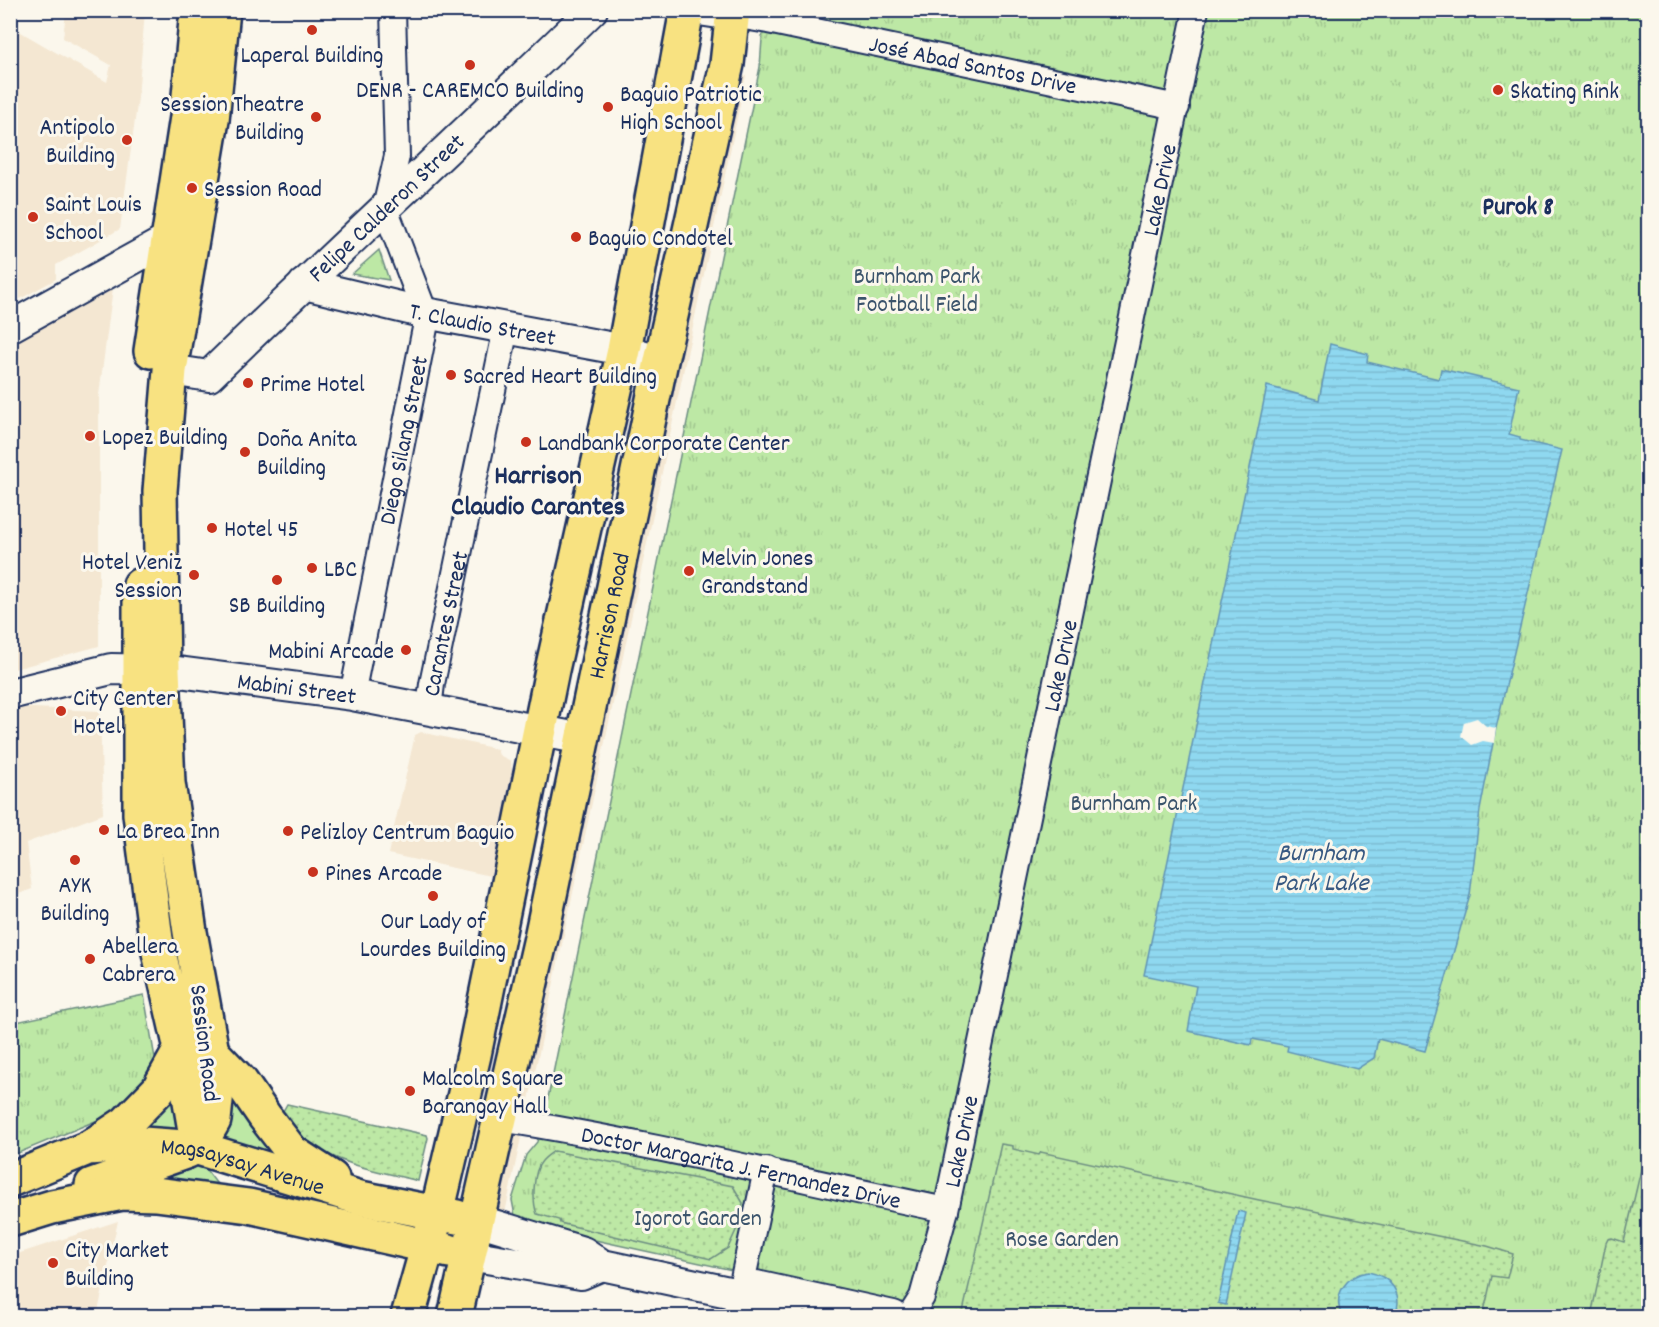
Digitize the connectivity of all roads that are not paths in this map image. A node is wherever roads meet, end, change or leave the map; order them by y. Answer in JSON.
{"nodes":[{"id":1,"x":197,"y":10,"type":"edge"},
{"id":2,"x":223,"y":10,"type":"edge"},
{"id":3,"x":393,"y":10,"type":"edge"},
{"id":4,"x":592,"y":10,"type":"edge"},
{"id":5,"x":687,"y":10,"type":"edge"},
{"id":6,"x":699,"y":10,"type":"edge"},
{"id":7,"x":1196,"y":10,"type":"edge"},
{"id":8,"x":733,"y":13,"type":"edge"},
{"id":9,"x":1178,"y":107,"type":"junction"},
{"id":10,"x":385,"y":208,"type":"junction"},
{"id":11,"x":167,"y":240,"type":"junction"},
{"id":12,"x":304,"y":284,"type":"junction"},
{"id":13,"x":424,"y":313,"type":"junction"},
{"id":14,"x":10,"y":327,"type":"edge"},
{"id":15,"x":506,"y":328,"type":"junction"},
{"id":16,"x":624,"y":350,"type":"junction"},
{"id":17,"x":661,"y":361,"type":"junction"},
{"id":18,"x":170,"y":369,"type":"junction"},
{"id":19,"x":151,"y":669,"type":"junction"},
{"id":20,"x":10,"y":694,"type":"edge"},
{"id":21,"x":352,"y":695,"type":"junction"},
{"id":22,"x":429,"y":709,"type":"junction"},
{"id":23,"x":539,"y":731,"type":"junction"},
{"id":24,"x":583,"y":739,"type":"junction"},
{"id":25,"x":196,"y":1051,"type":"junction"},
{"id":26,"x":500,"y":1119,"type":"junction"},
{"id":27,"x":88,"y":1148,"type":"junction"},
{"id":28,"x":198,"y":1148,"type":"junction"},
{"id":29,"x":766,"y":1170,"type":"junction"},
{"id":30,"x":10,"y":1180,"type":"edge"},
{"id":31,"x":360,"y":1198,"type":"junction"},
{"id":32,"x":249,"y":1206,"type":"junction"},
{"id":33,"x":52,"y":1207,"type":"junction"},
{"id":34,"x":946,"y":1210,"type":"junction"},
{"id":35,"x":437,"y":1213,"type":"junction"},
{"id":36,"x":10,"y":1220,"type":"edge"},
{"id":37,"x":477,"y":1220,"type":"junction"},
{"id":38,"x":428,"y":1246,"type":"junction"},
{"id":39,"x":469,"y":1255,"type":"junction"},
{"id":40,"x":602,"y":1265,"type":"junction"},
{"id":41,"x":736,"y":1305,"type":"edge"},
{"id":42,"x":408,"y":1317,"type":"edge"},
{"id":43,"x":455,"y":1317,"type":"edge"},
{"id":44,"x":789,"y":1317,"type":"edge"},
{"id":45,"x":893,"y":1317,"type":"edge"},
{"id":46,"x":910,"y":1317,"type":"edge"}],
"edges":[{"from":1,"to":11,"type":"main road","name":"Session Road"},
{"from":2,"to":18,"type":"main road","name":"Session Road"},
{"from":3,"to":10,"type":"street"},
{"from":4,"to":10,"type":"street","name":"Felipe Calderon Street"},
{"from":5,"to":16,"type":"main road","name":"Harrison Road"},
{"from":6,"to":8,"type":"street"},
{"from":7,"to":9,"type":"street","name":"Lake Drive"},
{"from":8,"to":9,"type":"street","name":"José Abad Santos Drive"},
{"from":8,"to":17,"type":"main road","name":"Harrison Road"},
{"from":9,"to":34,"type":"street","name":"Lake Drive"},
{"from":10,"to":12,"type":"street","name":"Felipe Calderon Street"},
{"from":10,"to":13,"type":"street","name":"Diego Silang Street"},
{"from":11,"to":14,"type":"street"},
{"from":11,"to":19,"type":"main road","name":"Session Road"},
{"from":12,"to":13,"type":"street","name":"T. Claudio Street"},
{"from":12,"to":18,"type":"street","name":"Felipe Calderon Street"},
{"from":13,"to":15,"type":"street","name":"T. Claudio Street"},
{"from":13,"to":21,"type":"street","name":"Diego Silang Street"},
{"from":15,"to":16,"type":"street","name":"T. Claudio Street"},
{"from":15,"to":22,"type":"street","name":"Carantes Street"},
{"from":16,"to":17,"type":"street","name":"T. Claudio Street"},
{"from":16,"to":23,"type":"main road","name":"Harrison Road"},
{"from":17,"to":24,"type":"main road","name":"Harrison Road"},
{"from":18,"to":19,"type":"main road","name":"Session Road"},
{"from":19,"to":20,"type":"street","name":"Mabini Street"},
{"from":19,"to":21,"type":"street","name":"Mabini Street"},
{"from":19,"to":25,"type":"main road","name":"Session Road"},
{"from":21,"to":22,"type":"street","name":"Mabini Street"},
{"from":22,"to":23,"type":"street","name":"Mabini Street"},
{"from":23,"to":24,"type":"street","name":"Mabini Street"},
{"from":23,"to":35,"type":"main road","name":"Harrison Road"},
{"from":24,"to":26,"type":"main road","name":"Harrison Road"},
{"from":25,"to":27,"type":"main road"},
{"from":25,"to":28,"type":"main road","name":"Session Road"},
{"from":25,"to":31,"type":"main road"},
{"from":26,"to":29,"type":"street","name":"Doctor Margarita J. Fernandez Drive"},
{"from":26,"to":37,"type":"main road","name":"Harrison Road"},
{"from":27,"to":28,"type":"main road","name":"Magsaysay Avenue"},
{"from":27,"to":30,"type":"main road","name":"Magsaysay Avenue"},
{"from":28,"to":31,"type":"main road","name":"Magsaysay Avenue"},
{"from":28,"to":32,"type":"main road"},
{"from":28,"to":33,"type":"main road"},
{"from":29,"to":34,"type":"street","name":"Doctor Margarita J. Fernandez Drive"},
{"from":29,"to":41,"type":"street"},
{"from":31,"to":35,"type":"main road","name":"Magsaysay Avenue"},
{"from":32,"to":33,"type":"main road","name":"Magsaysay Avenue"},
{"from":32,"to":38,"type":"main road","name":"Magsaysay Avenue"},
{"from":33,"to":36,"type":"main road","name":"Magsaysay Avenue"},
{"from":34,"to":46,"type":"street","name":"Lake Drive"},
{"from":35,"to":37,"type":"main road","name":"Magsaysay Avenue"},
{"from":35,"to":38,"type":"main road","name":"Harrison Road"},
{"from":37,"to":39,"type":"main road","name":"Harrison Road"},
{"from":37,"to":40,"type":"street"},
{"from":38,"to":39,"type":"main road","name":"Magsaysay Avenue"},
{"from":38,"to":42,"type":"main road","name":"Harrison Road"},
{"from":39,"to":40,"type":"street"},
{"from":39,"to":43,"type":"main road","name":"Harrison Road"},
{"from":40,"to":41,"type":"street"},
{"from":41,"to":44,"type":"street"},
{"from":41,"to":45,"type":"street"}]}
